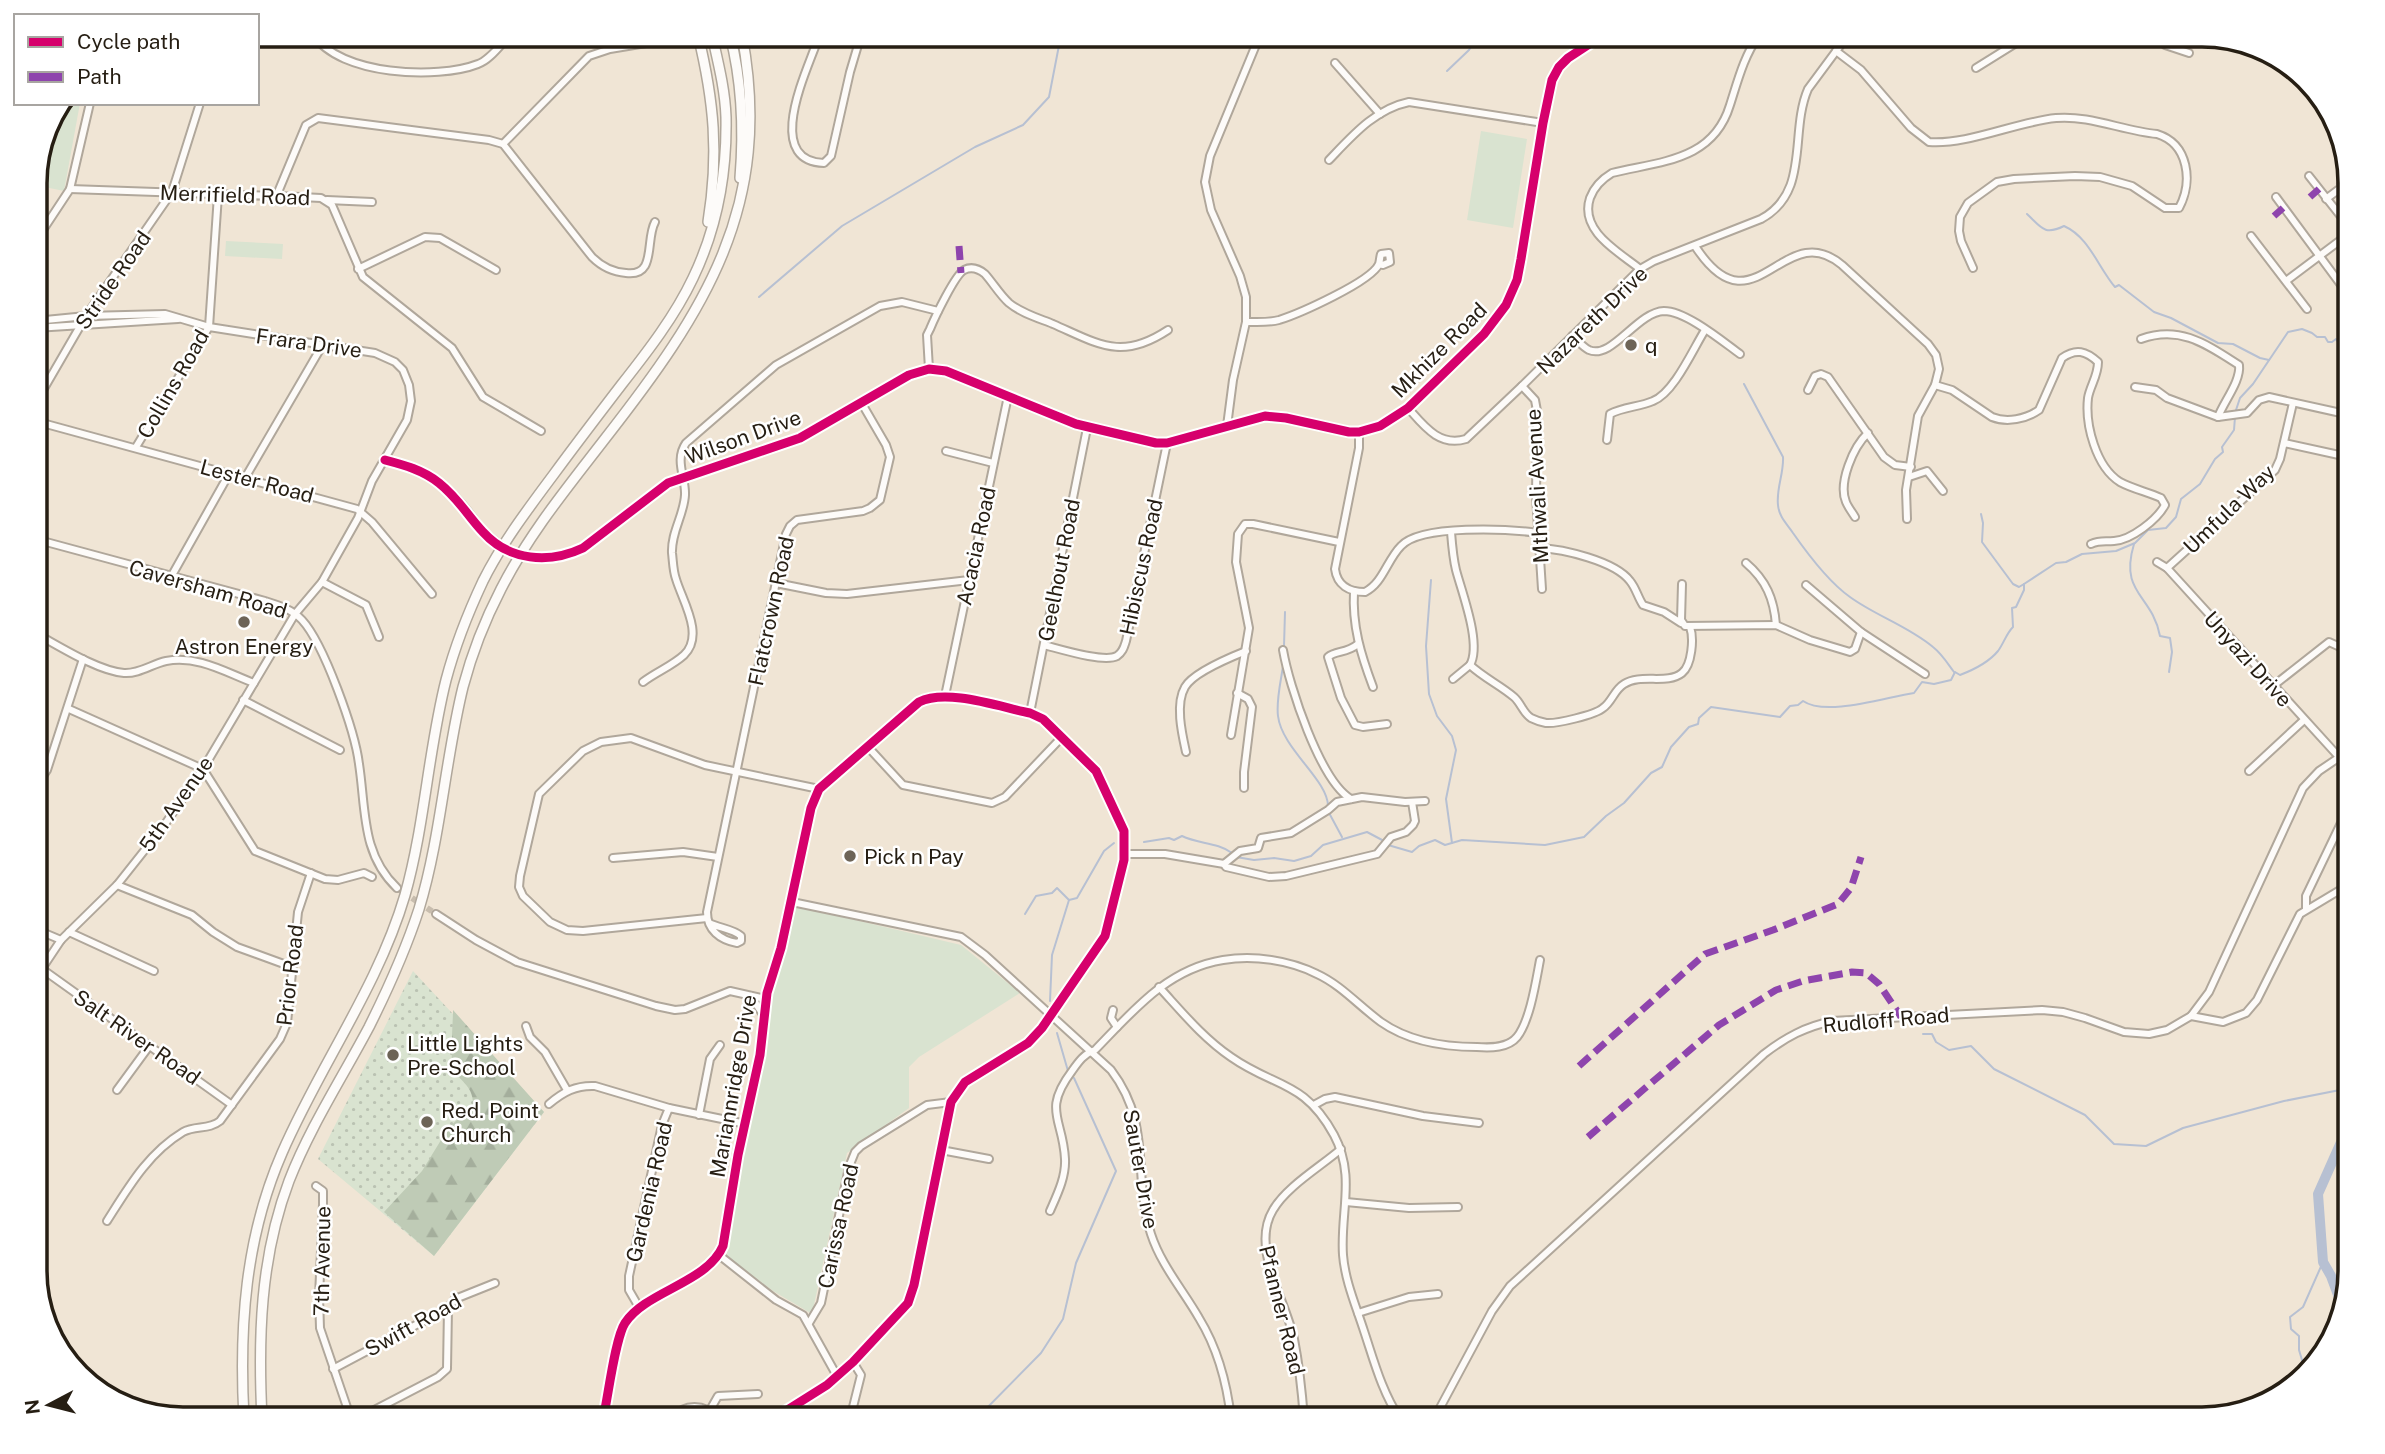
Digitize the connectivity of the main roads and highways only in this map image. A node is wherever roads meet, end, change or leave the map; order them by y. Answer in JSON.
{"nodes":[{"id":1,"x":701,"y":48,"type":"edge"},
{"id":2,"x":715,"y":48,"type":"edge"},
{"id":3,"x":732,"y":48,"type":"edge"},
{"id":4,"x":744,"y":48,"type":"edge"},
{"id":5,"x":738,"y":205,"type":"junction"},
{"id":6,"x":694,"y":277,"type":"junction"},
{"id":7,"x":244,"y":1407,"type":"edge"},
{"id":8,"x":262,"y":1407,"type":"edge"}],
"edges":[{"from":1,"to":6,"type":"highway"},
{"from":2,"to":6,"type":"highway"},
{"from":3,"to":5,"type":"highway"},
{"from":4,"to":5,"type":"highway"},
{"from":5,"to":8,"type":"highway"},
{"from":6,"to":7,"type":"highway"}]}
